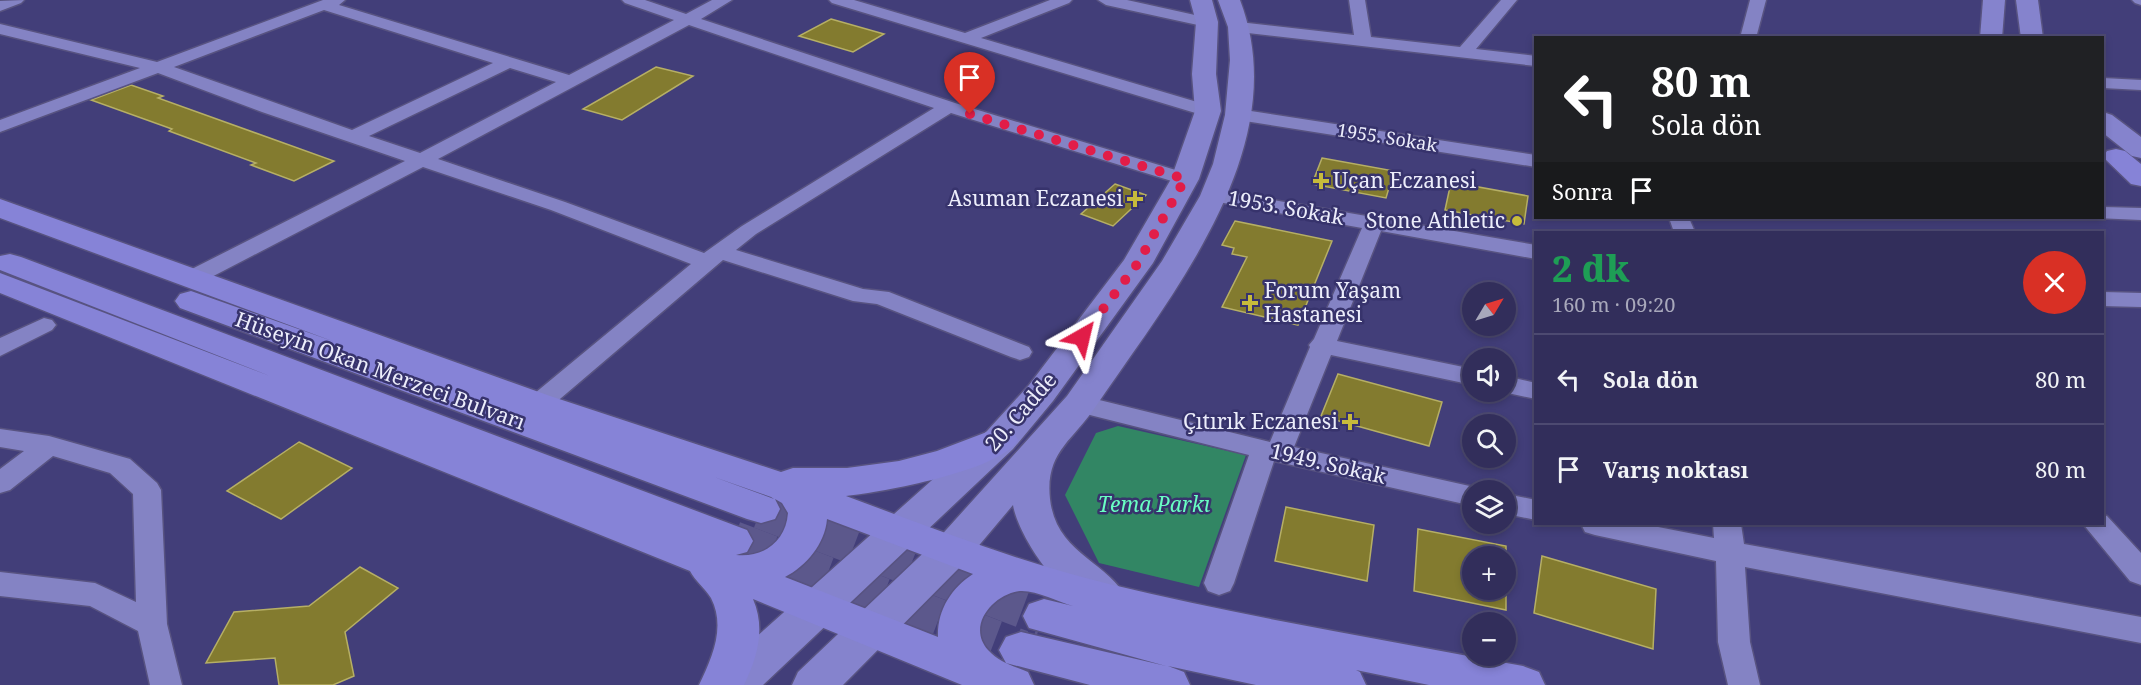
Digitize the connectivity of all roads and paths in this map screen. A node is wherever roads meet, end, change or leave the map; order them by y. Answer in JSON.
{"nodes":[{"id":1,"x":16,"y":0,"type":"edge"},
{"id":2,"x":630,"y":0,"type":"edge"},
{"id":3,"x":724,"y":0,"type":"edge"},
{"id":4,"x":837,"y":0,"type":"edge"},
{"id":5,"x":1064,"y":0,"type":"edge"},
{"id":6,"x":1106,"y":0,"type":"edge"},
{"id":7,"x":1357,"y":0,"type":"edge"},
{"id":8,"x":1509,"y":0,"type":"edge"},
{"id":9,"x":1758,"y":0,"type":"edge"},
{"id":10,"x":1994,"y":0,"type":"edge"},
{"id":11,"x":2027,"y":0,"type":"edge"},
{"id":12,"x":330,"y":3,"type":"edge"},
{"id":13,"x":0,"y":6,"type":"edge"},
{"id":14,"x":1219,"y":12,"type":"edge"},
{"id":15,"x":687,"y":19,"type":"junction"},
{"id":16,"x":0,"y":29,"type":"edge"},
{"id":17,"x":1749,"y":36,"type":"edge"},
{"id":18,"x":1991,"y":36,"type":"edge"},
{"id":19,"x":2032,"y":36,"type":"edge"},
{"id":20,"x":964,"y":39,"type":"junction"},
{"id":21,"x":1363,"y":40,"type":"junction"},
{"id":22,"x":1465,"y":52,"type":"junction"},
{"id":23,"x":1534,"y":61,"type":"edge"},
{"id":24,"x":508,"y":62,"type":"junction"},
{"id":25,"x":158,"y":67,"type":"junction"},
{"id":26,"x":571,"y":81,"type":"junction"},
{"id":27,"x":2104,"y":83,"type":"edge"},
{"id":28,"x":2141,"y":85,"type":"edge"},
{"id":29,"x":949,"y":107,"type":"junction"},
{"id":30,"x":1223,"y":113,"type":"junction"},
{"id":31,"x":2104,"y":122,"type":"edge"},
{"id":32,"x":0,"y":126,"type":"edge"},
{"id":33,"x":352,"y":137,"type":"junction"},
{"id":34,"x":2120,"y":152,"type":"edge"},
{"id":35,"x":420,"y":161,"type":"junction"},
{"id":36,"x":1534,"y":161,"type":"edge"},
{"id":37,"x":2141,"y":176,"type":"edge"},
{"id":38,"x":1185,"y":179,"type":"junction"},
{"id":39,"x":1214,"y":196,"type":"junction"},
{"id":40,"x":0,"y":208,"type":"edge"},
{"id":41,"x":2104,"y":213,"type":"edge"},
{"id":42,"x":2141,"y":214,"type":"edge"},
{"id":43,"x":1374,"y":224,"type":"junction"},
{"id":44,"x":0,"y":228,"type":"edge"},
{"id":45,"x":1534,"y":252,"type":"edge"},
{"id":46,"x":714,"y":257,"type":"junction"},
{"id":47,"x":0,"y":260,"type":"edge"},
{"id":48,"x":192,"y":278,"type":"junction"},
{"id":49,"x":0,"y":282,"type":"edge"},
{"id":50,"x":2122,"y":300,"type":"edge"},
{"id":51,"x":2141,"y":316,"type":"edge"},
{"id":52,"x":44,"y":325,"type":"dead end"},
{"id":53,"x":1321,"y":345,"type":"junction"},
{"id":54,"x":0,"y":348,"type":"edge"},
{"id":55,"x":1020,"y":352,"type":"dead end"},
{"id":56,"x":1462,"y":375,"type":"edge"},
{"id":57,"x":1516,"y":386,"type":"edge"},
{"id":58,"x":1534,"y":391,"type":"edge"},
{"id":59,"x":538,"y":404,"type":"junction"},
{"id":60,"x":1079,"y":404,"type":"junction"},
{"id":61,"x":0,"y":438,"type":"edge"},
{"id":62,"x":1000,"y":440,"type":"junction"},
{"id":63,"x":50,"y":445,"type":"junction"},
{"id":64,"x":1040,"y":449,"type":"junction"},
{"id":65,"x":1271,"y":451,"type":"junction"},
{"id":66,"x":0,"y":483,"type":"edge"},
{"id":67,"x":765,"y":491,"type":"junction"},
{"id":68,"x":1462,"y":494,"type":"edge"},
{"id":69,"x":1516,"y":506,"type":"edge"},
{"id":70,"x":1534,"y":510,"type":"edge"},
{"id":71,"x":1600,"y":525,"type":"edge"},
{"id":72,"x":1726,"y":525,"type":"edge"},
{"id":73,"x":2098,"y":525,"type":"edge"},
{"id":74,"x":900,"y":531,"type":"junction"},
{"id":75,"x":951,"y":551,"type":"junction"},
{"id":76,"x":689,"y":554,"type":"junction"},
{"id":77,"x":1730,"y":554,"type":"junction"},
{"id":78,"x":730,"y":555,"type":"junction"},
{"id":79,"x":2141,"y":573,"type":"edge"},
{"id":80,"x":1024,"y":575,"type":"junction"},
{"id":81,"x":0,"y":584,"type":"edge"},
{"id":82,"x":1219,"y":584,"type":"dead end"},
{"id":83,"x":1107,"y":600,"type":"junction"},
{"id":84,"x":817,"y":609,"type":"junction"},
{"id":85,"x":152,"y":624,"type":"junction"},
{"id":86,"x":872,"y":630,"type":"junction"},
{"id":87,"x":2141,"y":630,"type":"edge"},
{"id":88,"x":1016,"y":657,"type":"edge"},
{"id":89,"x":166,"y":685,"type":"edge"},
{"id":90,"x":721,"y":685,"type":"edge"},
{"id":91,"x":733,"y":685,"type":"edge"},
{"id":92,"x":814,"y":685,"type":"edge"},
{"id":93,"x":1168,"y":685,"type":"edge"},
{"id":94,"x":1344,"y":685,"type":"edge"},
{"id":95,"x":1523,"y":685,"type":"edge"},
{"id":96,"x":1744,"y":685,"type":"edge"}],
"edges":[{"from":1,"to":13,"type":"street"},
{"from":2,"to":15,"type":"street"},
{"from":3,"to":15,"type":"street"},
{"from":4,"to":20,"type":"street","name":"1955. Sokak"},
{"from":5,"to":20,"type":"street"},
{"from":6,"to":14,"type":"street"},
{"from":7,"to":21,"type":"street"},
{"from":8,"to":22,"type":"street"},
{"from":9,"to":17,"type":"street"},
{"from":10,"to":18,"type":"street"},
{"from":11,"to":19,"type":"street"},
{"from":12,"to":24,"type":"street"},
{"from":12,"to":25,"type":"street"},
{"from":14,"to":21,"type":"street"},
{"from":14,"to":30,"type":"street","name":"20. Cadde"},
{"from":15,"to":26,"type":"street"},
{"from":15,"to":29,"type":"street"},
{"from":16,"to":25,"type":"street"},
{"from":20,"to":30,"type":"street","name":"1955. Sokak"},
{"from":21,"to":22,"type":"street"},
{"from":22,"to":23,"type":"street"},
{"from":24,"to":26,"type":"street"},
{"from":24,"to":33,"type":"street"},
{"from":25,"to":32,"type":"street"},
{"from":25,"to":33,"type":"street"},
{"from":26,"to":35,"type":"street"},
{"from":27,"to":28,"type":"street"},
{"from":29,"to":38,"type":"street"},
{"from":29,"to":46,"type":"street"},
{"from":30,"to":36,"type":"street","name":"1955. Sokak"},
{"from":30,"to":38,"type":"street","name":"20. Cadde"},
{"from":30,"to":39,"type":"street","name":"20. Cadde"},
{"from":31,"to":34,"type":"street"},
{"from":33,"to":35,"type":"street"},
{"from":34,"to":37,"type":"main road"},
{"from":35,"to":46,"type":"street"},
{"from":35,"to":48,"type":"street"},
{"from":38,"to":62,"type":"street","name":"20. Cadde"},
{"from":39,"to":43,"type":"street","name":"1953. Sokak"},
{"from":39,"to":60,"type":"street","name":"20. Cadde"},
{"from":40,"to":48,"type":"main road"},
{"from":41,"to":42,"type":"street"},
{"from":43,"to":45,"type":"street","name":"1953. Sokak"},
{"from":43,"to":53,"type":"street"},
{"from":44,"to":67,"type":"main road","name":"Hüseyin Okan Merzeci Bulvarı"},
{"from":46,"to":55,"type":"street"},
{"from":46,"to":59,"type":"street"},
{"from":47,"to":78,"type":"main road","name":"Hüseyin Okan Merzeci Bulvarı"},
{"from":48,"to":59,"type":"main road"},
{"from":49,"to":76,"type":"main road"},
{"from":50,"to":51,"type":"street"},
{"from":52,"to":54,"type":"street"},
{"from":53,"to":56,"type":"street"},
{"from":53,"to":65,"type":"street"},
{"from":57,"to":58,"type":"street"},
{"from":59,"to":67,"type":"main road"},
{"from":60,"to":64,"type":"street","name":"20. Cadde"},
{"from":60,"to":65,"type":"street","name":"1949. Sokak"},
{"from":61,"to":63,"type":"street"},
{"from":62,"to":67,"type":"main road"},
{"from":62,"to":74,"type":"street","name":"20. Cadde"},
{"from":63,"to":66,"type":"street"},
{"from":63,"to":85,"type":"street"},
{"from":64,"to":75,"type":"street","name":"20. Cadde"},
{"from":64,"to":83,"type":"street"},
{"from":65,"to":68,"type":"street","name":"1949. Sokak"},
{"from":65,"to":82,"type":"street"},
{"from":67,"to":74,"type":"main road"},
{"from":67,"to":78,"type":"main road"},
{"from":69,"to":70,"type":"street"},
{"from":71,"to":77,"type":"street"},
{"from":72,"to":77,"type":"street"},
{"from":73,"to":79,"type":"street"},
{"from":74,"to":75,"type":"main road"},
{"from":74,"to":84,"type":"street","name":"20. Cadde"},
{"from":75,"to":80,"type":"main road"},
{"from":75,"to":86,"type":"street","name":"20. Cadde"},
{"from":76,"to":78,"type":"main road"},
{"from":76,"to":90,"type":"main road"},
{"from":77,"to":87,"type":"street"},
{"from":77,"to":96,"type":"street"},
{"from":78,"to":84,"type":"main road"},
{"from":80,"to":83,"type":"main road"},
{"from":80,"to":88,"type":"main road"},
{"from":81,"to":85,"type":"street"},
{"from":83,"to":95,"type":"main road"},
{"from":84,"to":86,"type":"main road"},
{"from":84,"to":91,"type":"street","name":"20. Cadde"},
{"from":85,"to":89,"type":"street"},
{"from":86,"to":88,"type":"main road"},
{"from":86,"to":92,"type":"street","name":"20. Cadde"},
{"from":88,"to":93,"type":"main road"},
{"from":88,"to":94,"type":"main road"}]}
